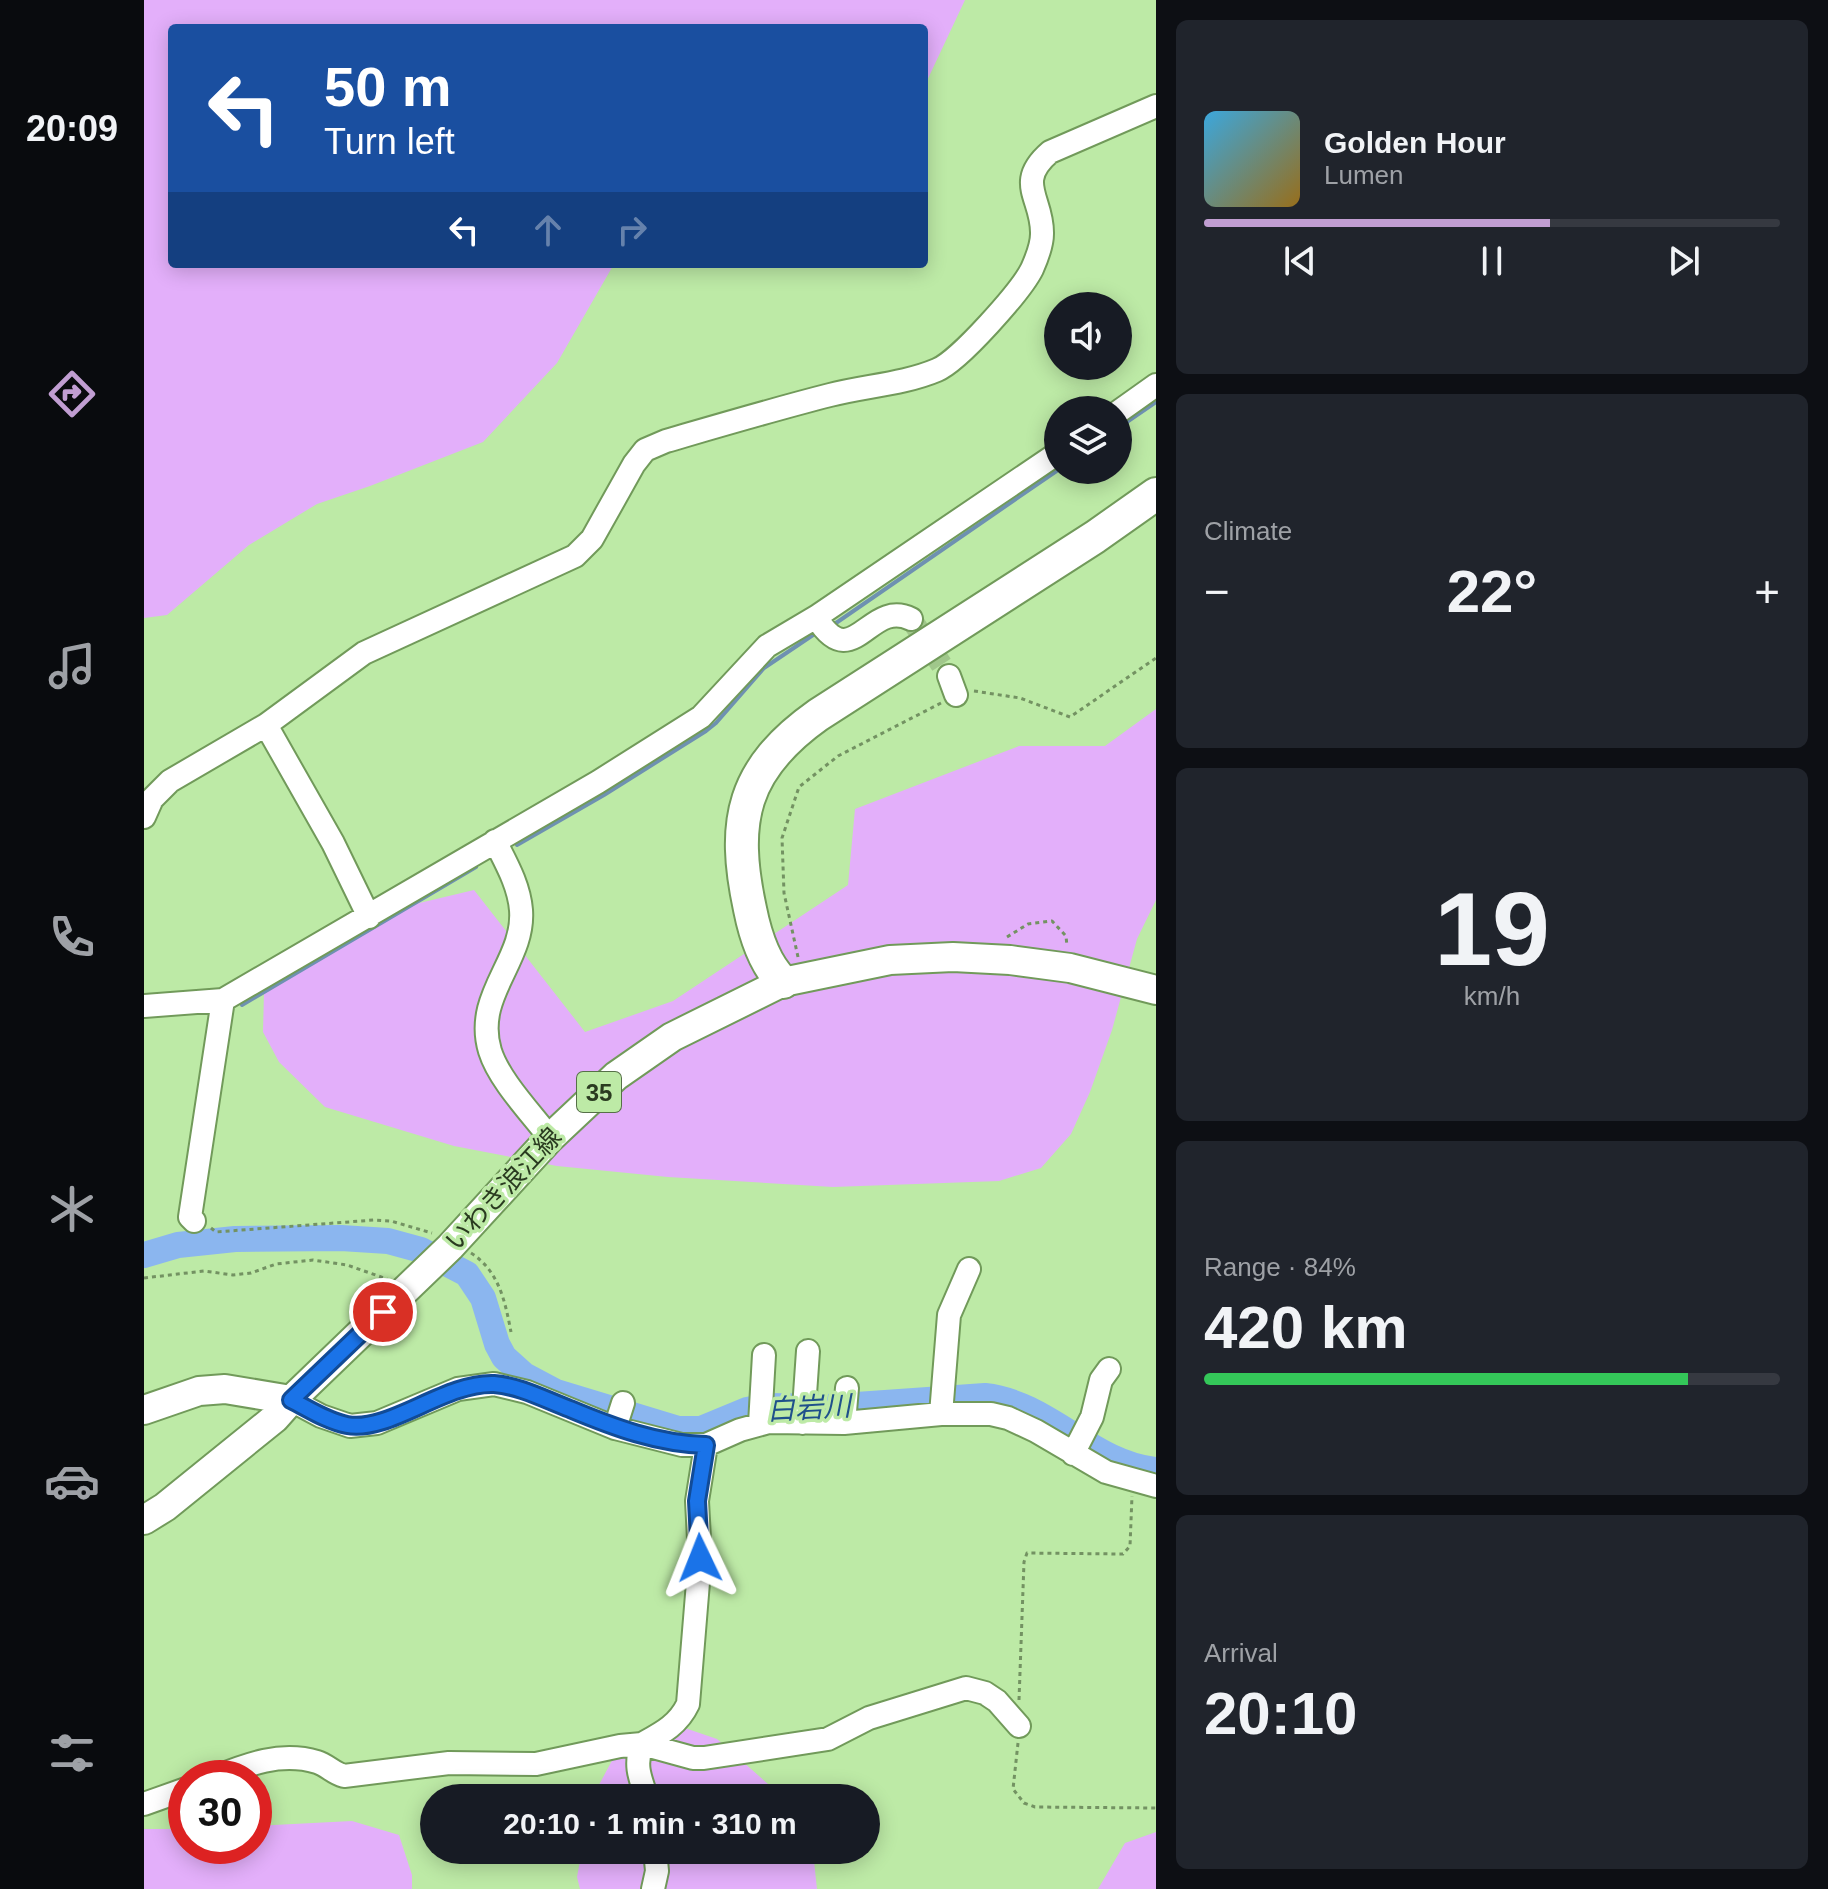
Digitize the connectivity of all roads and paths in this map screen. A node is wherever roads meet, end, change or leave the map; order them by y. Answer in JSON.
{"nodes":[{"id":1,"x":1156,"y":106,"type":"edge"},
{"id":2,"x":1156,"y":385,"type":"edge"},
{"id":3,"x":1132,"y":402,"type":"edge"},
{"id":4,"x":1044,"y":462,"type":"edge"},
{"id":5,"x":1156,"y":494,"type":"edge"},
{"id":6,"x":1156,"y":518,"type":"edge"},
{"id":7,"x":816,"y":617,"type":"junction"},
{"id":8,"x":911,"y":619,"type":"dead end"},
{"id":9,"x":1156,"y":658,"type":"edge"},
{"id":10,"x":266,"y":725,"type":"junction"},
{"id":11,"x":144,"y":817,"type":"edge"},
{"id":12,"x":495,"y":841,"type":"junction"},
{"id":13,"x":369,"y":917,"type":"junction"},
{"id":14,"x":1002,"y":940,"type":"dead end"},
{"id":15,"x":1070,"y":968,"type":"junction"},
{"id":16,"x":790,"y":970,"type":"junction"},
{"id":17,"x":1156,"y":990,"type":"edge"},
{"id":18,"x":223,"y":1000,"type":"junction"},
{"id":19,"x":144,"y":1006,"type":"edge"},
{"id":20,"x":550,"y":1138,"type":"junction"},
{"id":21,"x":199,"y":1222,"type":"joint"},
{"id":22,"x":452,"y":1244,"type":"junction"},
{"id":23,"x":969,"y":1269,"type":"dead end"},
{"id":24,"x":144,"y":1278,"type":"edge"},
{"id":25,"x":409,"y":1286,"type":"junction"},
{"id":26,"x":511,"y":1332,"type":"dead end"},
{"id":27,"x":808,"y":1351,"type":"dead end"},
{"id":28,"x":764,"y":1355,"type":"dead end"},
{"id":29,"x":1109,"y":1369,"type":"dead end"},
{"id":30,"x":291,"y":1400,"type":"junction"},
{"id":31,"x":942,"y":1405,"type":"junction"},
{"id":32,"x":144,"y":1410,"type":"edge"},
{"id":33,"x":804,"y":1414,"type":"junction"},
{"id":34,"x":761,"y":1415,"type":"junction"},
{"id":35,"x":706,"y":1445,"type":"junction"},
{"id":36,"x":1077,"y":1446,"type":"junction"},
{"id":37,"x":1133,"y":1480,"type":"junction"},
{"id":38,"x":1156,"y":1486,"type":"edge"},
{"id":39,"x":144,"y":1520,"type":"edge"},
{"id":40,"x":1019,"y":1726,"type":"junction"},
{"id":41,"x":642,"y":1744,"type":"junction"},
{"id":42,"x":268,"y":1760,"type":"edge"},
{"id":43,"x":642,"y":1784,"type":"edge"},
{"id":44,"x":168,"y":1795,"type":"edge"},
{"id":45,"x":144,"y":1804,"type":"edge"},
{"id":46,"x":1156,"y":1808,"type":"edge"},
{"id":47,"x":656,"y":1864,"type":"edge"},
{"id":48,"x":653,"y":1889,"type":"edge"}],
"edges":[{"from":1,"to":10,"type":"street"},
{"from":2,"to":3,"type":"street"},
{"from":4,"to":7,"type":"street"},
{"from":5,"to":16,"type":"highway"},
{"from":6,"to":16,"type":"highway"},
{"from":7,"to":8,"type":"street"},
{"from":7,"to":12,"type":"street"},
{"from":9,"to":16,"type":"path"},
{"from":10,"to":11,"type":"street"},
{"from":10,"to":13,"type":"street"},
{"from":12,"to":13,"type":"street"},
{"from":12,"to":20,"type":"street"},
{"from":13,"to":18,"type":"street"},
{"from":14,"to":15,"type":"path"},
{"from":15,"to":16,"type":"main road","name":"いわき浪江線","number":"35"},
{"from":15,"to":17,"type":"main road","name":"いわき浪江線","number":"35"},
{"from":16,"to":20,"type":"main road","name":"いわき浪江線","number":"35"},
{"from":18,"to":19,"type":"street"},
{"from":18,"to":21,"type":"street"},
{"from":20,"to":22,"type":"main road","name":"いわき浪江線","number":"35"},
{"from":21,"to":22,"type":"path"},
{"from":22,"to":25,"type":"main road","name":"いわき浪江線","number":"35"},
{"from":22,"to":26,"type":"path"},
{"from":23,"to":31,"type":"street"},
{"from":24,"to":25,"type":"path"},
{"from":25,"to":30,"type":"main road","name":"いわき浪江線","number":"35"},
{"from":27,"to":33,"type":"street"},
{"from":28,"to":34,"type":"street"},
{"from":29,"to":36,"type":"street"},
{"from":30,"to":32,"type":"main road"},
{"from":30,"to":35,"type":"street"},
{"from":30,"to":39,"type":"main road","name":"いわき浪江線","number":"35"},
{"from":31,"to":33,"type":"street"},
{"from":31,"to":36,"type":"street"},
{"from":33,"to":34,"type":"street"},
{"from":34,"to":35,"type":"street"},
{"from":35,"to":41,"type":"street"},
{"from":36,"to":37,"type":"street"},
{"from":37,"to":38,"type":"street"},
{"from":37,"to":40,"type":"path"},
{"from":40,"to":41,"type":"street"},
{"from":40,"to":46,"type":"path"},
{"from":41,"to":42,"type":"street"},
{"from":41,"to":43,"type":"street"},
{"from":44,"to":45,"type":"street"},
{"from":47,"to":48,"type":"street"}]}
